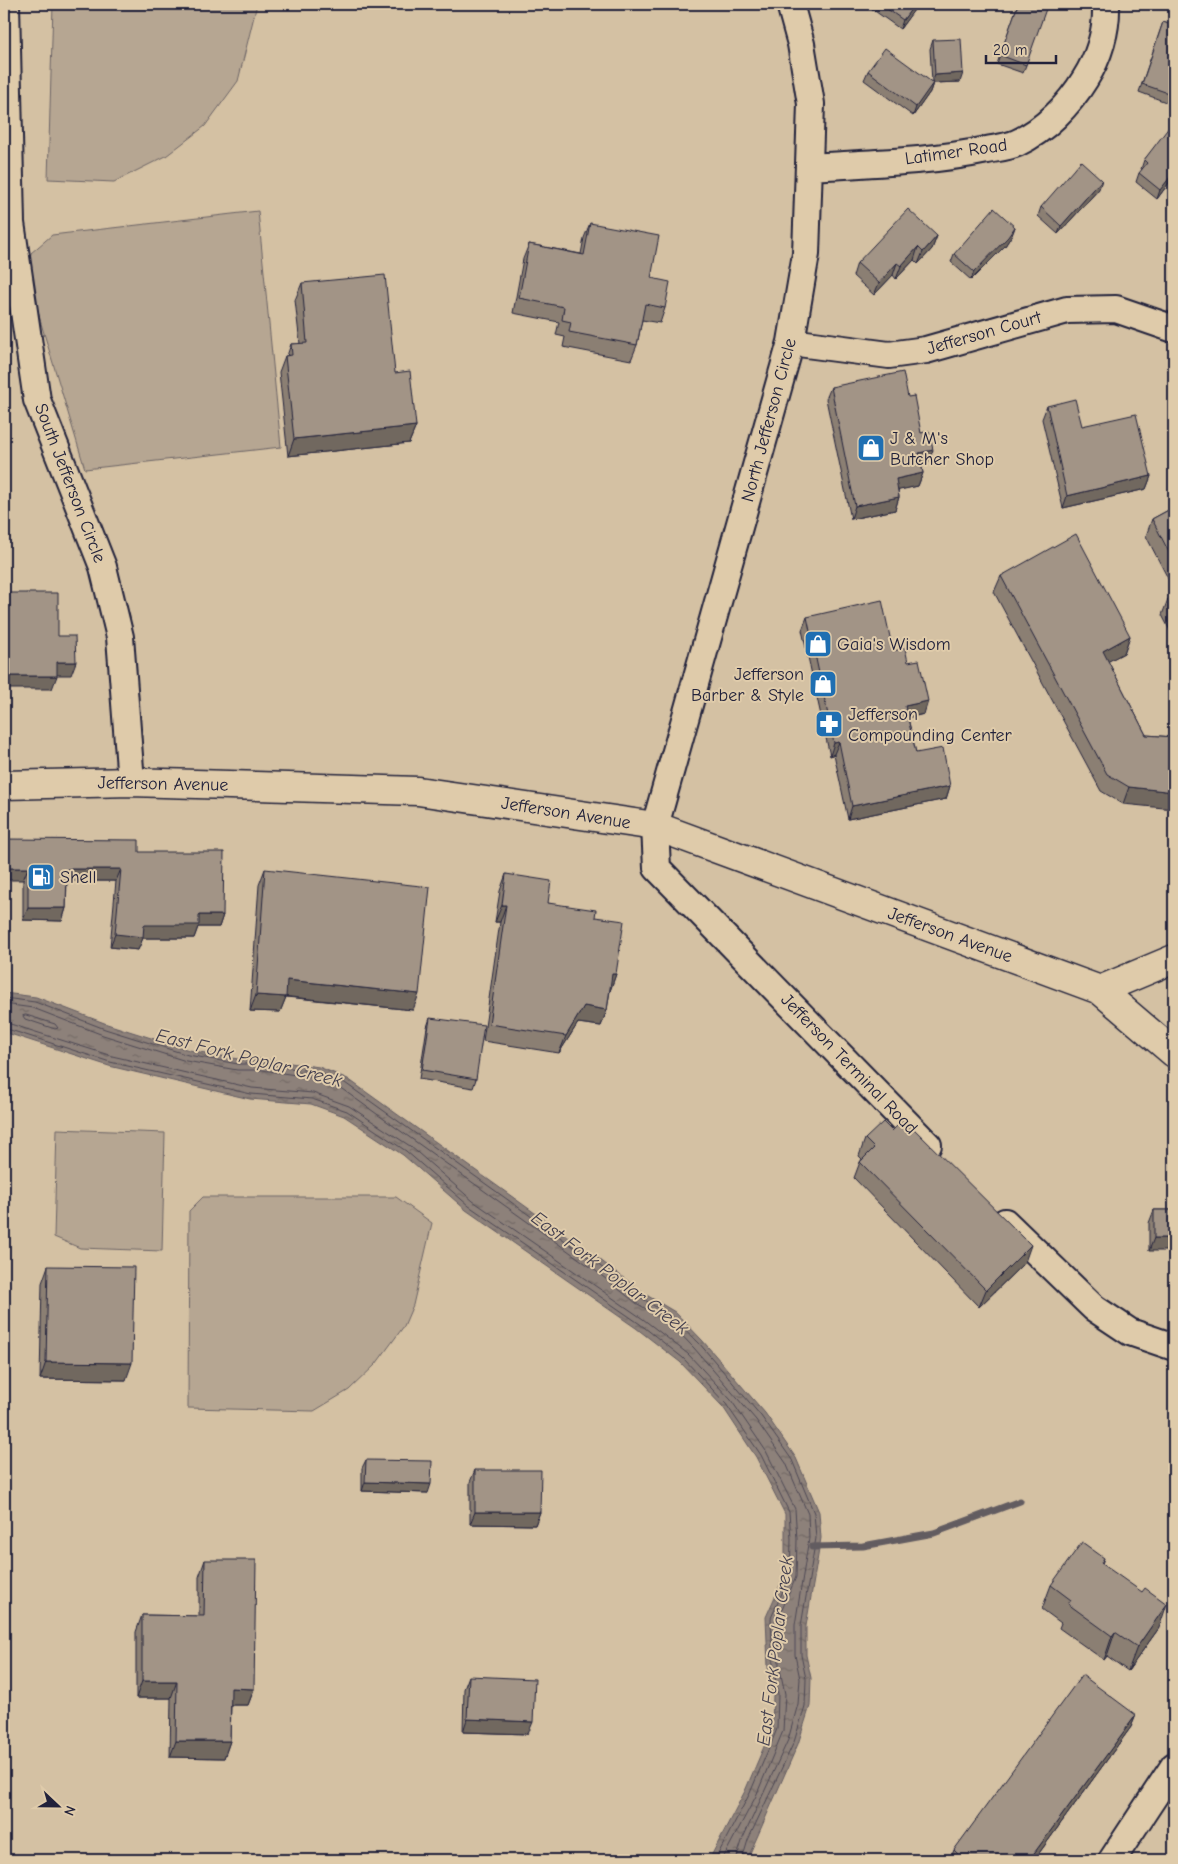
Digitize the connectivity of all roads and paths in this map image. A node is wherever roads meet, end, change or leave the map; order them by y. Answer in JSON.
{"nodes":[{"id":1,"x":6,"y":4,"type":"edge"},
{"id":2,"x":790,"y":4,"type":"edge"},
{"id":3,"x":1106,"y":4,"type":"edge"},
{"id":4,"x":810,"y":167,"type":"junction"},
{"id":5,"x":1174,"y":329,"type":"edge"},
{"id":6,"x":792,"y":342,"type":"junction"},
{"id":7,"x":131,"y":782,"type":"junction"},
{"id":8,"x":4,"y":785,"type":"edge"},
{"id":9,"x":655,"y":826,"type":"junction"},
{"id":10,"x":1174,"y":959,"type":"edge"},
{"id":11,"x":1100,"y":990,"type":"junction"},
{"id":12,"x":1174,"y":1053,"type":"edge"},
{"id":13,"x":947,"y":1165,"type":"edge"},
{"id":14,"x":989,"y":1206,"type":"edge"},
{"id":15,"x":1174,"y":1347,"type":"edge"},
{"id":16,"x":1174,"y":1766,"type":"edge"},
{"id":17,"x":1112,"y":1860,"type":"edge"}],
"edges":[{"from":1,"to":7,"type":"street","name":"South Jefferson Circle"},
{"from":2,"to":4,"type":"street","name":"North Jefferson Circle"},
{"from":3,"to":4,"type":"street","name":"Latimer Road"},
{"from":4,"to":6,"type":"street","name":"North Jefferson Circle"},
{"from":5,"to":6,"type":"street","name":"Jefferson Court"},
{"from":6,"to":9,"type":"street","name":"North Jefferson Circle"},
{"from":7,"to":8,"type":"street","name":"Jefferson Avenue"},
{"from":7,"to":9,"type":"street","name":"Jefferson Avenue"},
{"from":9,"to":11,"type":"street","name":"Jefferson Avenue"},
{"from":9,"to":13,"type":"street","name":"Jefferson Terminal Road"},
{"from":10,"to":11,"type":"street"},
{"from":11,"to":12,"type":"street","name":"Jefferson Avenue"},
{"from":14,"to":15,"type":"street"},
{"from":16,"to":17,"type":"street"}]}
